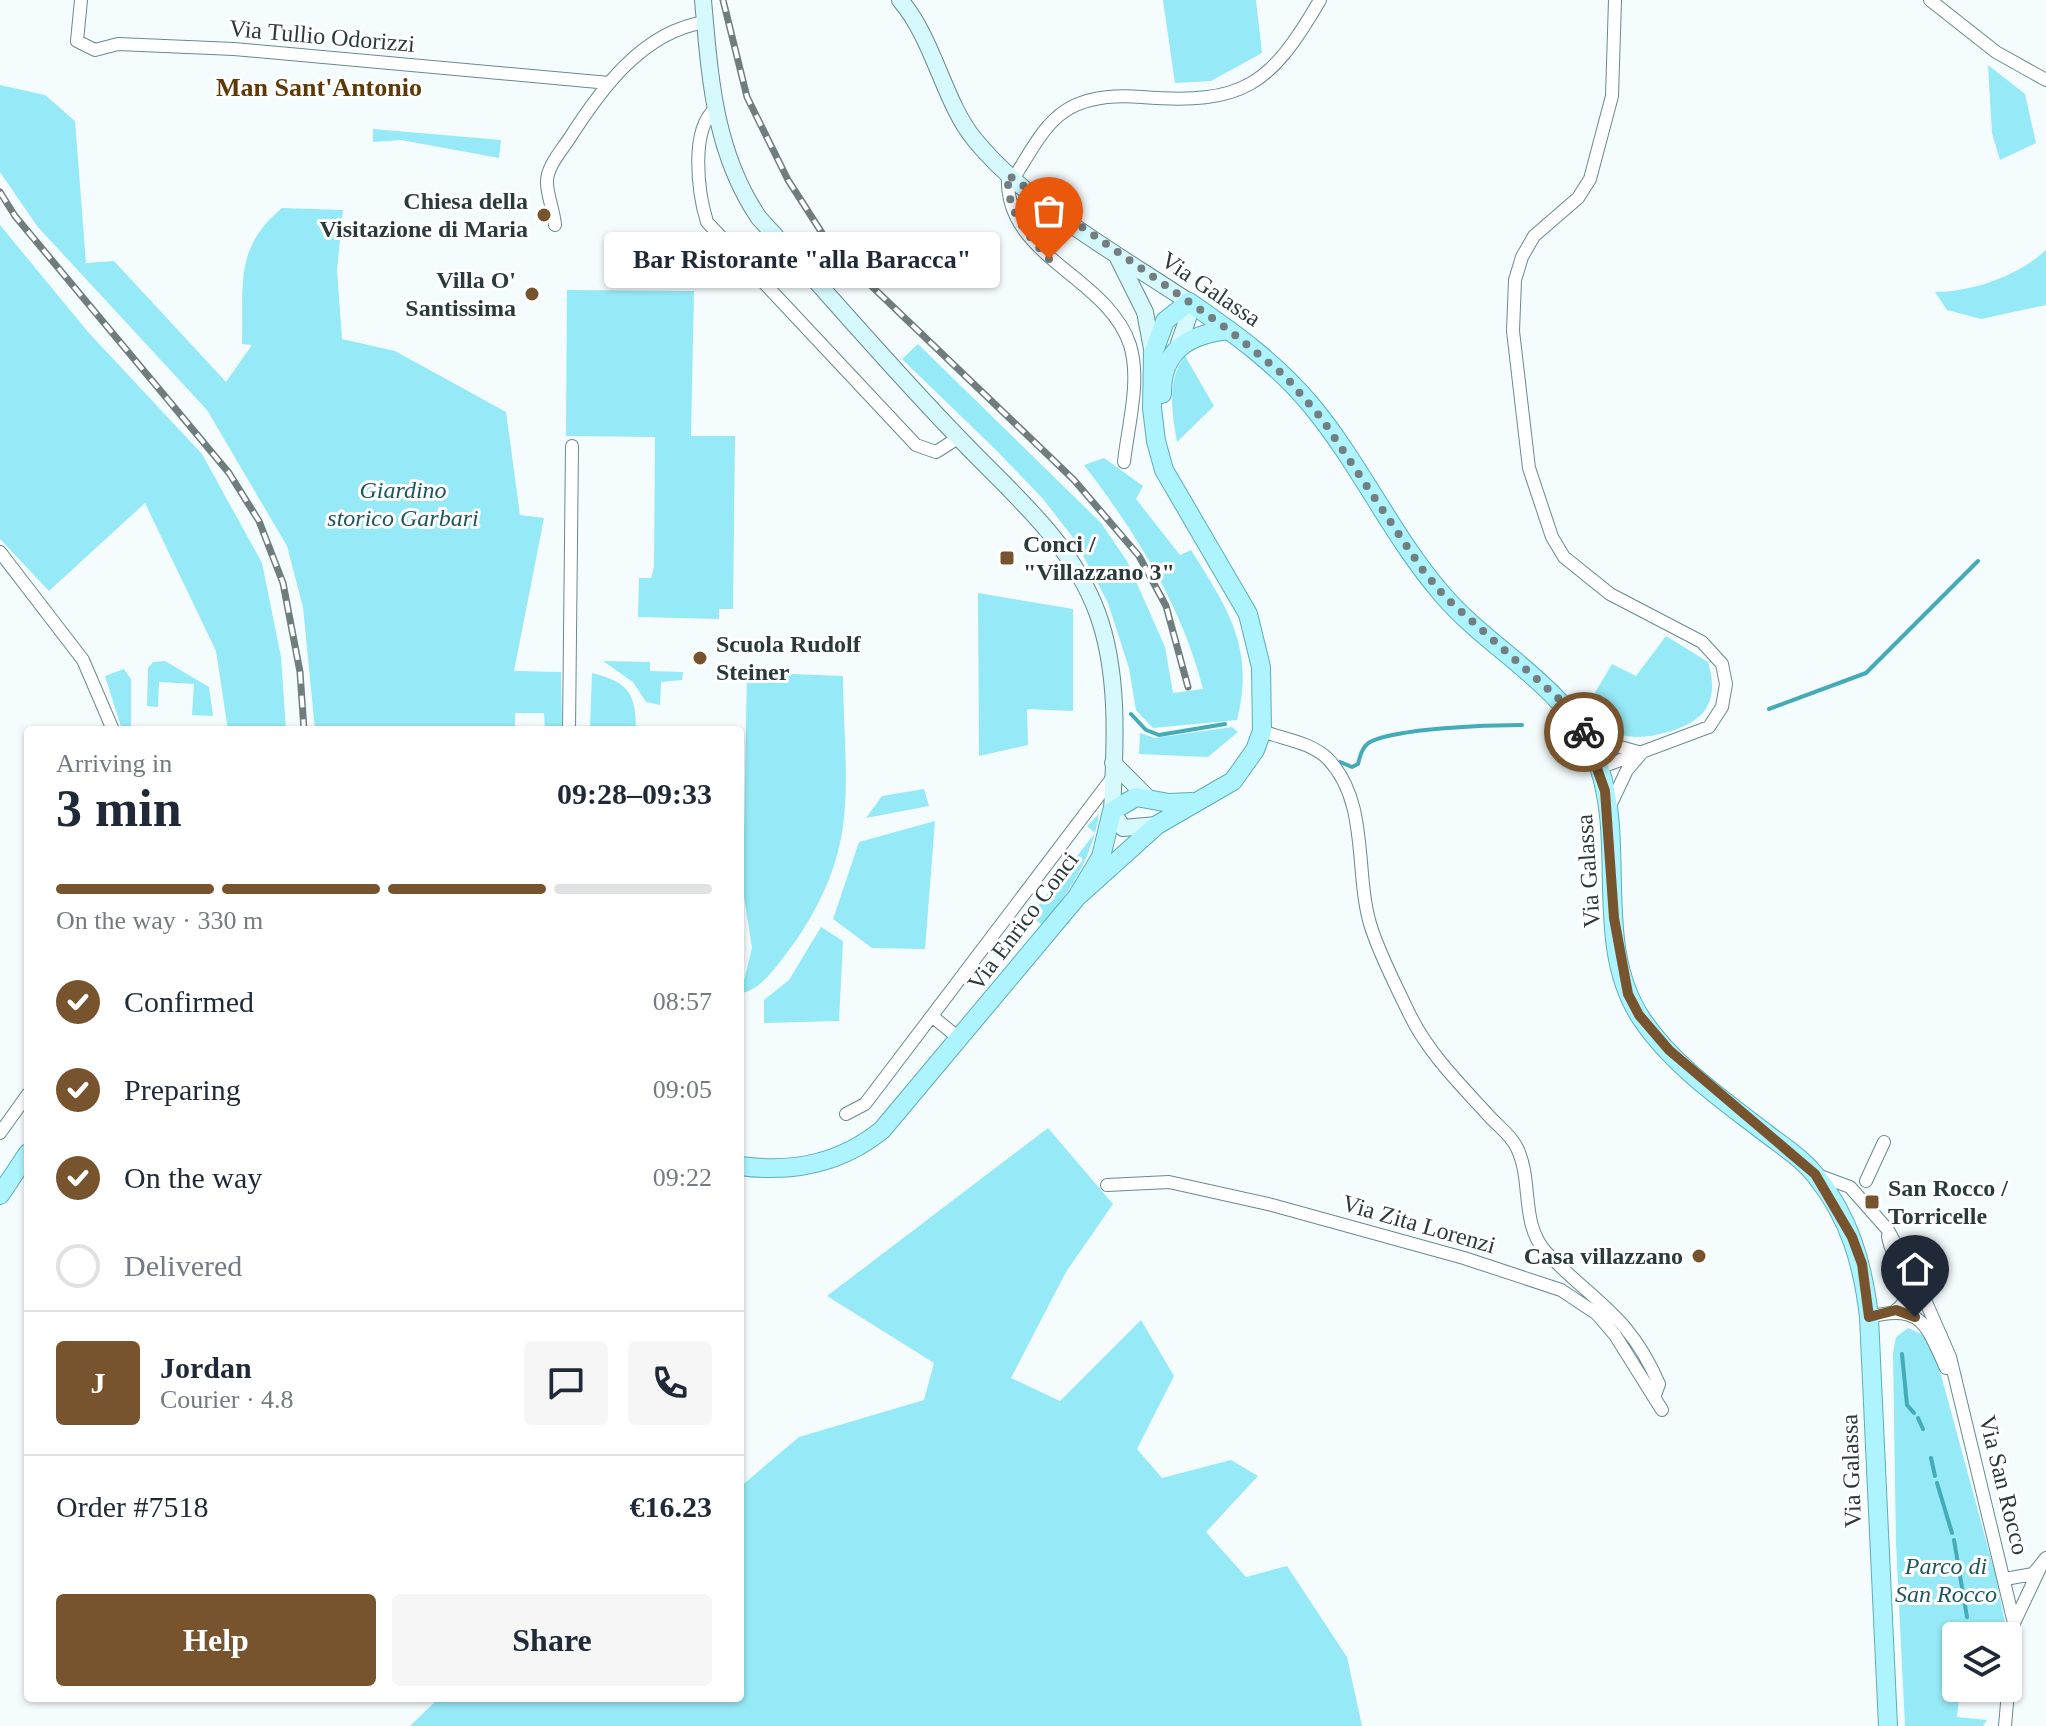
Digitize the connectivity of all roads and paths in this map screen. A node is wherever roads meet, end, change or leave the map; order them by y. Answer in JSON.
{"nodes":[{"id":1,"x":81,"y":0,"type":"edge"},
{"id":2,"x":703,"y":0,"type":"edge"},
{"id":3,"x":900,"y":0,"type":"edge"},
{"id":4,"x":1320,"y":0,"type":"edge"},
{"id":5,"x":1615,"y":0,"type":"edge"},
{"id":6,"x":1930,"y":0,"type":"edge"},
{"id":7,"x":705,"y":22,"type":"junction"},
{"id":8,"x":2046,"y":80,"type":"edge"},
{"id":9,"x":609,"y":83,"type":"junction"},
{"id":10,"x":715,"y":109,"type":"junction"},
{"id":11,"x":1010,"y":177,"type":"junction"},
{"id":12,"x":555,"y":225,"type":"dead end"},
{"id":13,"x":1115,"y":253,"type":"junction"},
{"id":14,"x":1189,"y":302,"type":"junction"},
{"id":15,"x":1229,"y":330,"type":"junction"},
{"id":16,"x":1179,"y":343,"type":"junction"},
{"id":17,"x":1153,"y":354,"type":"junction"},
{"id":18,"x":958,"y":438,"type":"junction"},
{"id":19,"x":572,"y":446,"type":"dead end"},
{"id":20,"x":1124,"y":462,"type":"dead end"},
{"id":21,"x":1185,"y":502,"type":"junction"},
{"id":22,"x":0,"y":552,"type":"edge"},
{"id":23,"x":1580,"y":724,"type":"junction"},
{"id":24,"x":111,"y":726,"type":"edge"},
{"id":25,"x":569,"y":726,"type":"edge"},
{"id":26,"x":1262,"y":731,"type":"junction"},
{"id":27,"x":1642,"y":753,"type":"junction"},
{"id":28,"x":1599,"y":768,"type":"junction"},
{"id":29,"x":1113,"y":770,"type":"junction"},
{"id":30,"x":1146,"y":796,"type":"junction"},
{"id":31,"x":1202,"y":801,"type":"junction"},
{"id":32,"x":1608,"y":810,"type":"junction"},
{"id":33,"x":1112,"y":811,"type":"junction"},
{"id":34,"x":1157,"y":825,"type":"junction"},
{"id":35,"x":1077,"y":897,"type":"junction"},
{"id":36,"x":933,"y":1017,"type":"junction"},
{"id":37,"x":960,"y":1039,"type":"junction"},
{"id":38,"x":24,"y":1100,"type":"edge"},
{"id":39,"x":846,"y":1114,"type":"dead end"},
{"id":40,"x":0,"y":1133,"type":"edge"},
{"id":41,"x":1884,"y":1142,"type":"dead end"},
{"id":42,"x":24,"y":1159,"type":"edge"},
{"id":43,"x":744,"y":1166,"type":"edge"},
{"id":44,"x":1815,"y":1174,"type":"junction"},
{"id":45,"x":1107,"y":1185,"type":"dead end"},
{"id":46,"x":1856,"y":1193,"type":"junction"},
{"id":47,"x":0,"y":1195,"type":"edge"},
{"id":48,"x":1888,"y":1230,"type":"junction"},
{"id":49,"x":1896,"y":1310,"type":"junction"},
{"id":50,"x":1869,"y":1317,"type":"junction"},
{"id":51,"x":1655,"y":1395,"type":"junction"},
{"id":52,"x":1959,"y":1397,"type":"junction"},
{"id":53,"x":1662,"y":1410,"type":"dead end"},
{"id":54,"x":2043,"y":1563,"type":"edge"},
{"id":55,"x":2005,"y":1579,"type":"junction"},
{"id":56,"x":2014,"y":1622,"type":"edge"},
{"id":57,"x":2014,"y":1622,"type":"edge"},
{"id":58,"x":2007,"y":1702,"type":"edge"},
{"id":59,"x":1888,"y":1726,"type":"edge"},
{"id":60,"x":2005,"y":1726,"type":"edge"}],
"edges":[{"from":1,"to":9,"type":"street","name":"Via Tullio Odorizzi"},
{"from":2,"to":7,"type":"street","name":"Via Enrico Conci"},
{"from":3,"to":11,"type":"street","name":"Via Galassa"},
{"from":4,"to":11,"type":"street"},
{"from":5,"to":27,"type":"street"},
{"from":6,"to":8,"type":"street"},
{"from":7,"to":9,"type":"street"},
{"from":7,"to":10,"type":"street","name":"Via Enrico Conci"},
{"from":9,"to":12,"type":"street"},
{"from":10,"to":18,"type":"street","name":"Via Enrico Conci"},
{"from":10,"to":18,"type":"street","name":"Via Enrico Conci"},
{"from":11,"to":13,"type":"street","name":"Via Galassa"},
{"from":11,"to":20,"type":"street"},
{"from":13,"to":14,"type":"street","name":"Via Galassa"},
{"from":13,"to":17,"type":"street"},
{"from":14,"to":15,"type":"main road","name":"Via Galassa"},
{"from":14,"to":16,"type":"street"},
{"from":14,"to":17,"type":"main road"},
{"from":15,"to":16,"type":"main road"},
{"from":15,"to":23,"type":"main road","name":"Via Galassa"},
{"from":16,"to":21,"type":"main road"},
{"from":17,"to":21,"type":"main road"},
{"from":18,"to":29,"type":"street","name":"Via Enrico Conci"},
{"from":19,"to":25,"type":"street"},
{"from":21,"to":26,"type":"main road"},
{"from":22,"to":24,"type":"street"},
{"from":23,"to":27,"type":"street"},
{"from":23,"to":28,"type":"main road","name":"Via Galassa"},
{"from":26,"to":31,"type":"main road"},
{"from":26,"to":51,"type":"street"},
{"from":27,"to":28,"type":"street"},
{"from":27,"to":32,"type":"street"},
{"from":28,"to":32,"type":"main road","name":"Via Galassa"},
{"from":29,"to":30,"type":"street"},
{"from":29,"to":33,"type":"street","name":"Via Enrico Conci"},
{"from":29,"to":36,"type":"street","name":"Via Enrico Conci"},
{"from":30,"to":31,"type":"main road"},
{"from":30,"to":33,"type":"main road"},
{"from":31,"to":34,"type":"main road"},
{"from":32,"to":44,"type":"main road","name":"Via Galassa"},
{"from":33,"to":34,"type":"street"},
{"from":33,"to":35,"type":"main road","name":"Via Enrico Conci"},
{"from":34,"to":35,"type":"main road"},
{"from":35,"to":37,"type":"main road","name":"Via Enrico Conci"},
{"from":36,"to":37,"type":"street"},
{"from":36,"to":39,"type":"street","name":"Via Enrico Conci"},
{"from":37,"to":43,"type":"main road","name":"Via Enrico Conci"},
{"from":38,"to":40,"type":"street"},
{"from":41,"to":46,"type":"street"},
{"from":42,"to":47,"type":"main road"},
{"from":44,"to":46,"type":"street","name":"Via San Rocco"},
{"from":44,"to":50,"type":"main road","name":"Via Galassa"},
{"from":45,"to":51,"type":"street","name":"Via Zita Lorenzi"},
{"from":46,"to":48,"type":"street","name":"Via San Rocco"},
{"from":48,"to":49,"type":"street","name":"Via San Rocco"},
{"from":48,"to":52,"type":"street","name":"Via San Rocco"},
{"from":49,"to":50,"type":"street"},
{"from":49,"to":52,"type":"street","name":"Via San Rocco"},
{"from":50,"to":59,"type":"main road","name":"Via Galassa"},
{"from":51,"to":53,"type":"street","name":"Via Zita Lorenzi"},
{"from":52,"to":55,"type":"street","name":"Via San Rocco"},
{"from":54,"to":55,"type":"street"},
{"from":54,"to":57,"type":"street"},
{"from":55,"to":56,"type":"street","name":"Via San Rocco"},
{"from":58,"to":60,"type":"street","name":"Via San Rocco"}]}
